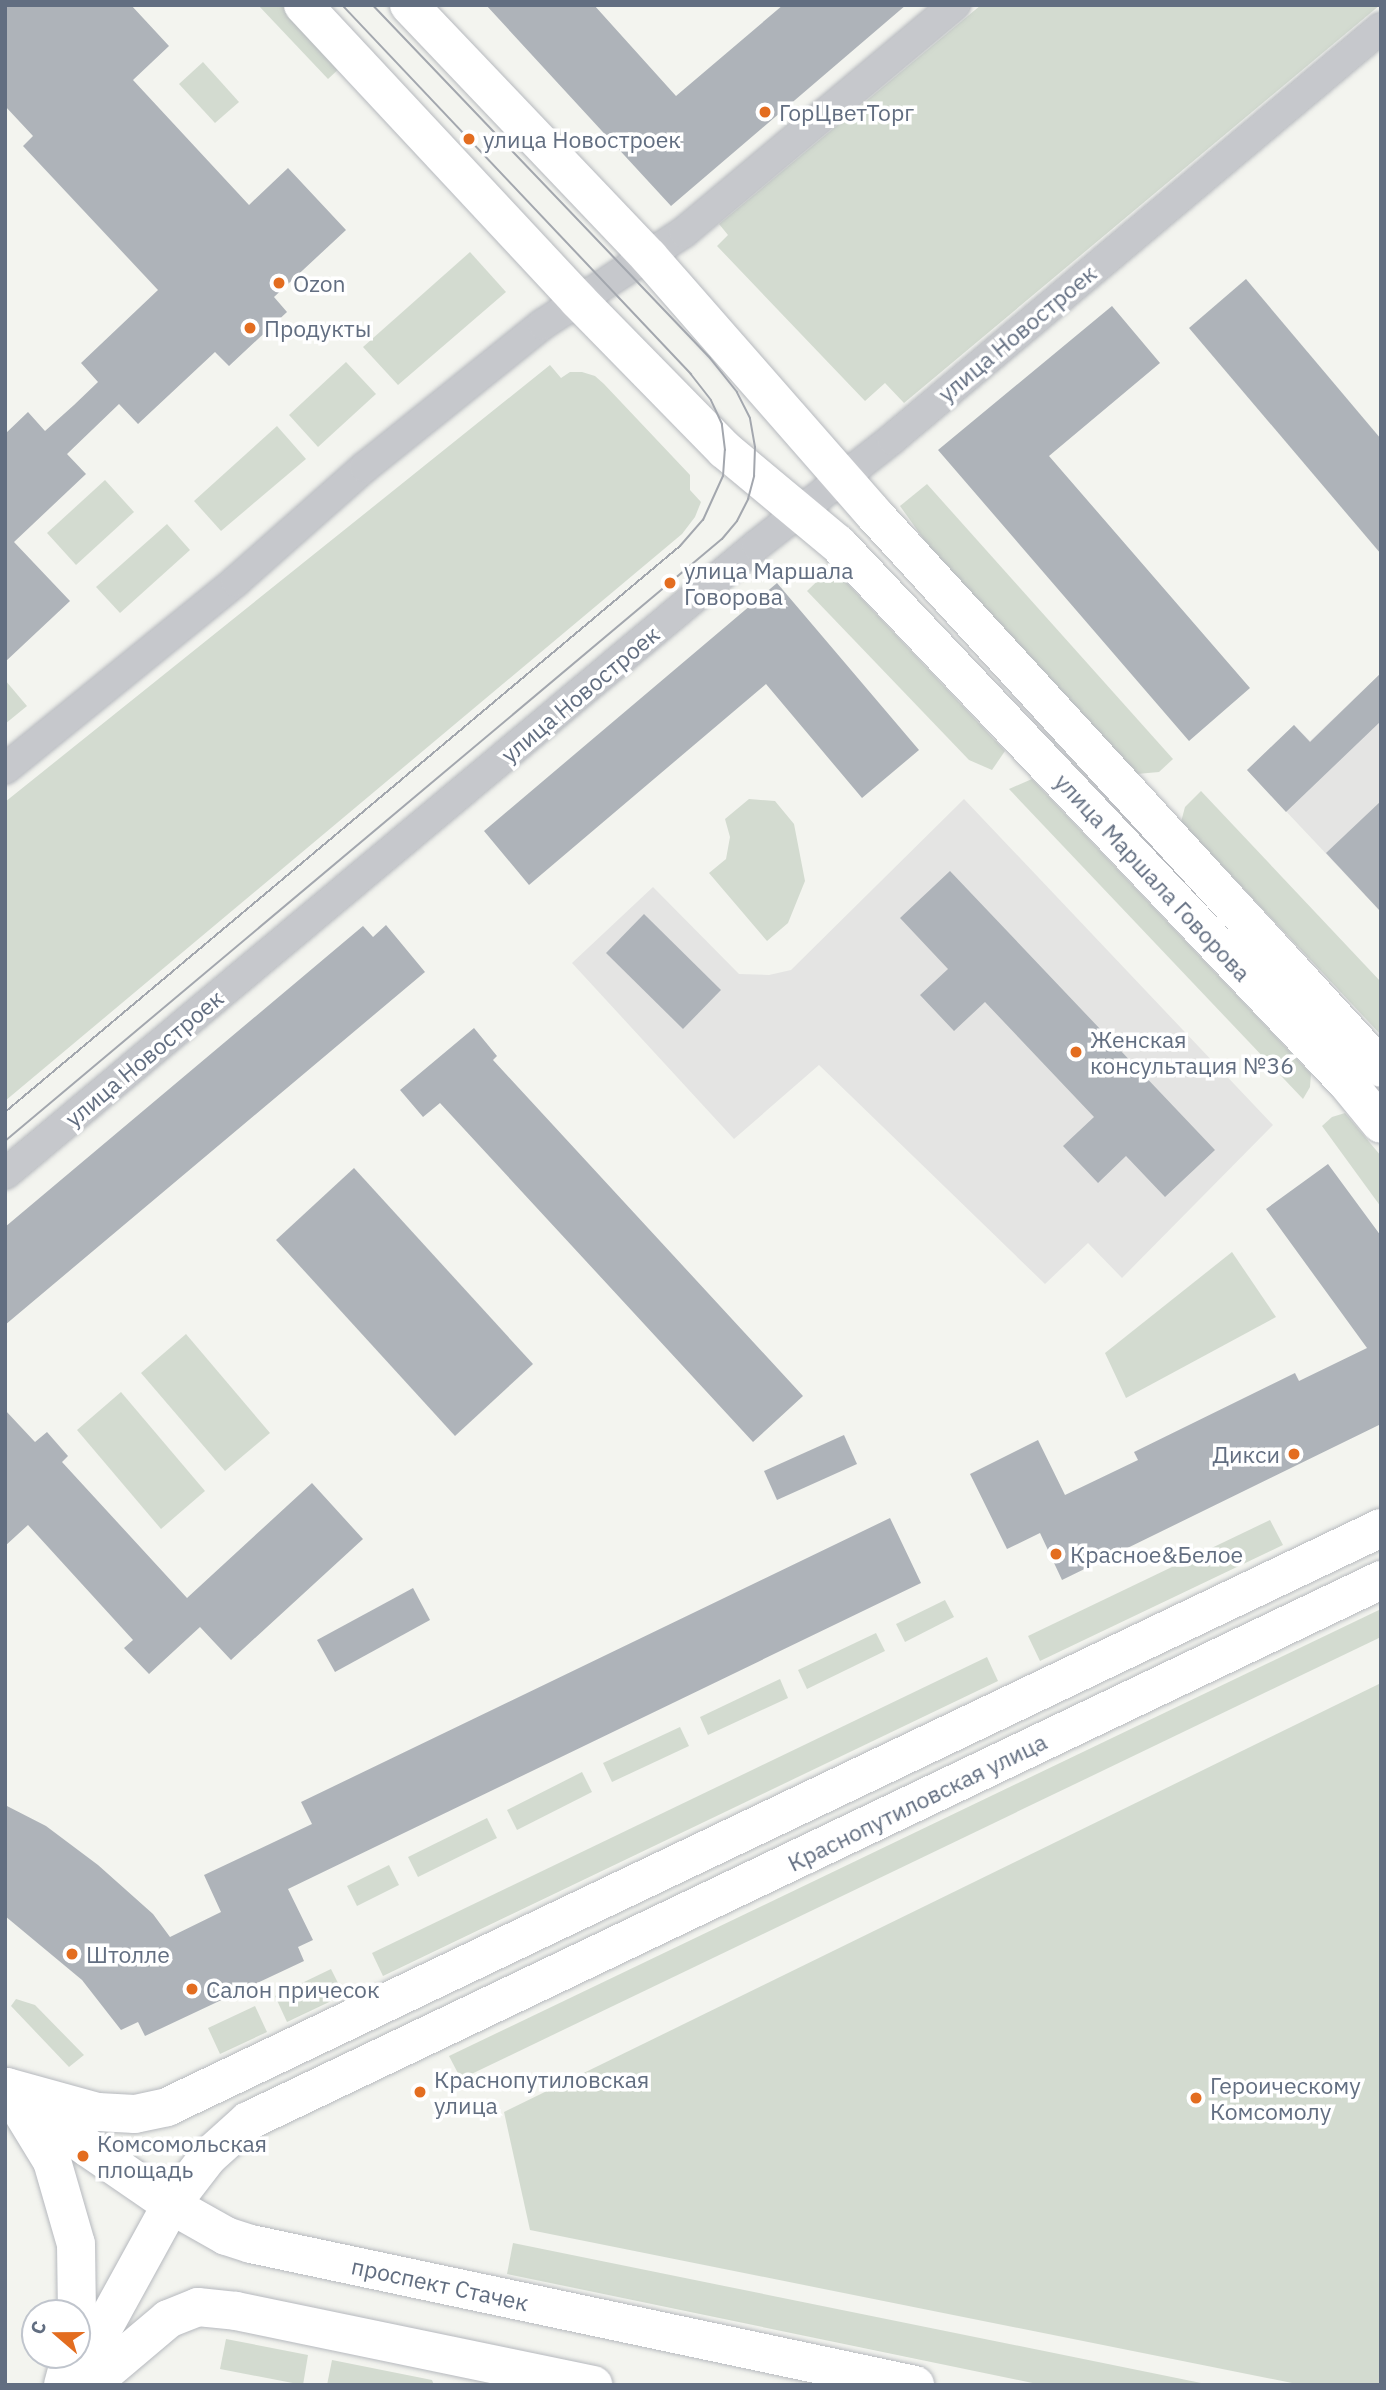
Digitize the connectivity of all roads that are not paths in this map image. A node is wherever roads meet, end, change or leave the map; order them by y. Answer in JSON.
{"nodes":[{"id":1,"x":303,"y":5,"type":"edge"},
{"id":2,"x":409,"y":5,"type":"edge"},
{"id":3,"x":955,"y":5,"type":"edge"},
{"id":4,"x":1381,"y":28,"type":"edge"},
{"id":5,"x":649,"y":257,"type":"junction"},
{"id":6,"x":578,"y":300,"type":"junction"},
{"id":7,"x":842,"y":477,"type":"junction"},
{"id":8,"x":799,"y":512,"type":"junction"},
{"id":9,"x":5,"y":769,"type":"edge"},
{"id":10,"x":1381,"y":1068,"type":"edge"},
{"id":11,"x":1381,"y":1124,"type":"edge"},
{"id":12,"x":5,"y":1174,"type":"edge"},
{"id":13,"x":1381,"y":1528,"type":"edge"},
{"id":14,"x":1381,"y":1580,"type":"edge"},
{"id":15,"x":6,"y":2086,"type":"edge"},
{"id":16,"x":171,"y":2205,"type":"junction"},
{"id":17,"x":77,"y":2299,"type":"edge"},
{"id":18,"x":72,"y":2385,"type":"edge"},
{"id":19,"x":90,"y":2385,"type":"edge"},
{"id":20,"x":593,"y":2385,"type":"edge"},
{"id":21,"x":915,"y":2385,"type":"edge"}],
"edges":[{"from":1,"to":6,"type":"main road","name":"улица Маршала Говорова"},
{"from":2,"to":5,"type":"main road","name":"улица Маршала Говорова"},
{"from":3,"to":5,"type":"street"},
{"from":4,"to":7,"type":"street","name":"улица Новостроек"},
{"from":5,"to":6,"type":"street"},
{"from":5,"to":7,"type":"main road","name":"улица Маршала Говорова"},
{"from":6,"to":8,"type":"main road","name":"улица Маршала Говорова"},
{"from":6,"to":9,"type":"street"},
{"from":7,"to":8,"type":"street","name":"улица Новостроек"},
{"from":7,"to":10,"type":"main road","name":"улица Маршала Говорова"},
{"from":8,"to":11,"type":"main road","name":"улица Маршала Говорова"},
{"from":8,"to":12,"type":"street","name":"улица Новостроек"},
{"from":13,"to":15,"type":"main road","name":"Краснопутиловская улица"},
{"from":14,"to":16,"type":"main road","name":"Краснопутиловская улица"},
{"from":15,"to":16,"type":"main road","name":"проспект Стачек"},
{"from":15,"to":17,"type":"main road"},
{"from":16,"to":18,"type":"main road","name":"Краснопутиловская улица"},
{"from":16,"to":21,"type":"main road","name":"проспект Стачек"},
{"from":19,"to":20,"type":"main road"}]}
